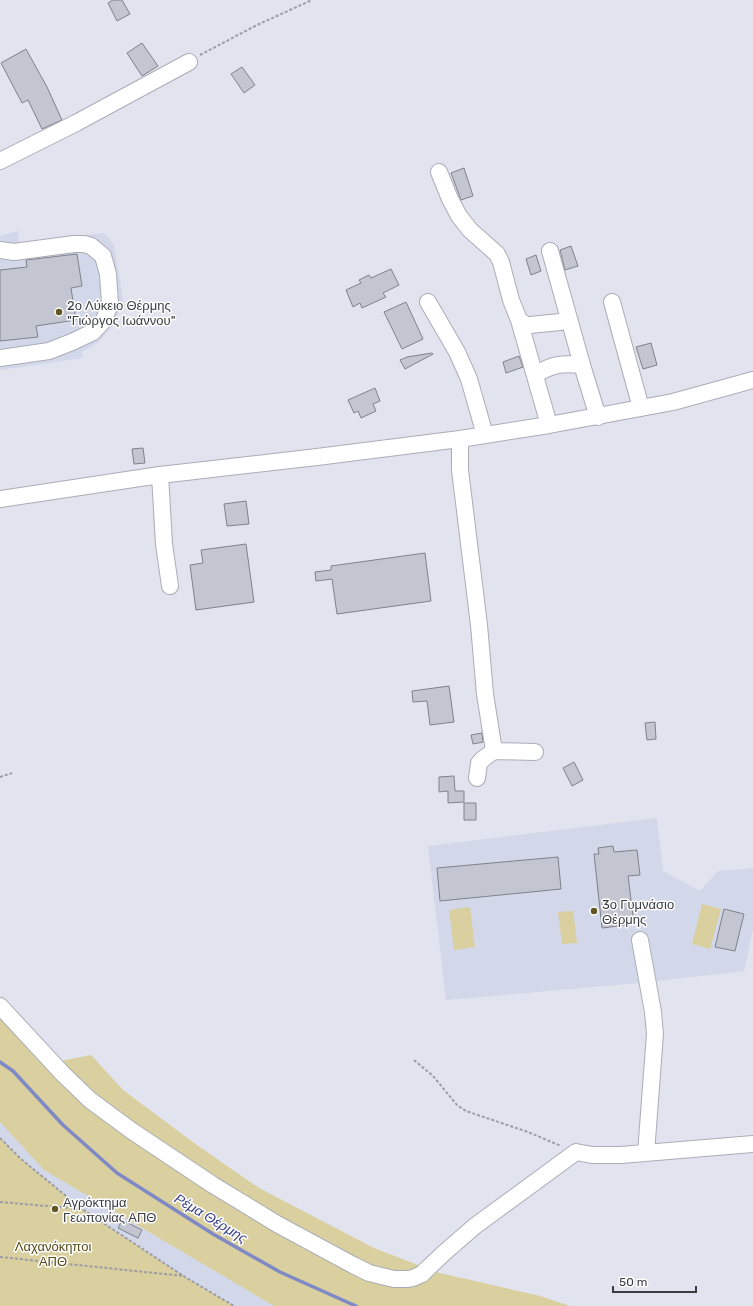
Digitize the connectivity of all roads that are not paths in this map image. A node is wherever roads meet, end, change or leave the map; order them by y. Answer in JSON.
{"nodes":[{"id":1,"x":189,"y":62,"type":"road end"},
{"id":2,"x":0,"y":161,"type":"edge"},
{"id":3,"x":439,"y":172,"type":"dead end"},
{"id":4,"x":0,"y":250,"type":"edge"},
{"id":5,"x":550,"y":251,"type":"dead end"},
{"id":6,"x":428,"y":302,"type":"dead end"},
{"id":7,"x":612,"y":302,"type":"dead end"},
{"id":8,"x":520,"y":320,"type":"junction"},
{"id":9,"x":570,"y":321,"type":"junction"},
{"id":10,"x":0,"y":358,"type":"edge"},
{"id":11,"x":582,"y":365,"type":"junction"},
{"id":12,"x":535,"y":375,"type":"junction"},
{"id":13,"x":753,"y":380,"type":"edge"},
{"id":14,"x":641,"y":408,"type":"junction"},
{"id":15,"x":598,"y":417,"type":"junction"},
{"id":16,"x":549,"y":426,"type":"junction"},
{"id":17,"x":485,"y":435,"type":"junction"},
{"id":18,"x":460,"y":439,"type":"junction"},
{"id":19,"x":160,"y":475,"type":"junction"},
{"id":20,"x":0,"y":499,"type":"edge"},
{"id":21,"x":170,"y":586,"type":"dead end"},
{"id":22,"x":494,"y":751,"type":"junction"},
{"id":23,"x":535,"y":752,"type":"dead end"},
{"id":24,"x":477,"y":778,"type":"dead end"},
{"id":25,"x":640,"y":940,"type":"dead end"},
{"id":26,"x":0,"y":1006,"type":"edge"},
{"id":27,"x":753,"y":1144,"type":"edge"},
{"id":28,"x":646,"y":1153,"type":"junction"}],
"edges":[{"from":1,"to":2,"type":"street"},
{"from":3,"to":8,"type":"street"},
{"from":4,"to":10,"type":"street"},
{"from":5,"to":9,"type":"street"},
{"from":6,"to":17,"type":"street"},
{"from":7,"to":14,"type":"street"},
{"from":8,"to":9,"type":"street"},
{"from":8,"to":12,"type":"street"},
{"from":9,"to":11,"type":"street"},
{"from":11,"to":12,"type":"street"},
{"from":11,"to":15,"type":"street"},
{"from":12,"to":16,"type":"street"},
{"from":13,"to":14,"type":"street"},
{"from":14,"to":15,"type":"street"},
{"from":15,"to":16,"type":"street"},
{"from":16,"to":17,"type":"street"},
{"from":17,"to":18,"type":"street"},
{"from":18,"to":19,"type":"street"},
{"from":18,"to":22,"type":"street"},
{"from":19,"to":20,"type":"street"},
{"from":19,"to":21,"type":"street"},
{"from":22,"to":23,"type":"street"},
{"from":22,"to":24,"type":"street"},
{"from":25,"to":28,"type":"street"},
{"from":26,"to":28,"type":"street"},
{"from":27,"to":28,"type":"street"}]}
